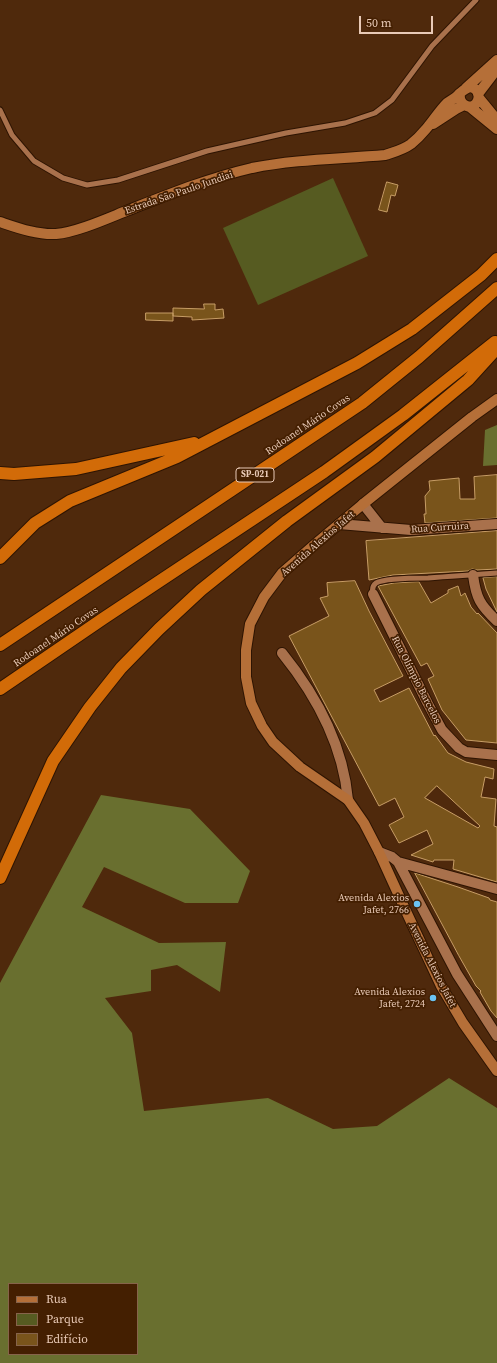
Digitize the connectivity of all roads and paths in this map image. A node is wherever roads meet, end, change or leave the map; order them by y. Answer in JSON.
{"nodes":[{"id":1,"x":476,"y":0,"type":"edge"},
{"id":2,"x":497,"y":60,"type":"edge"},
{"id":3,"x":497,"y":69,"type":"edge"},
{"id":4,"x":463,"y":91,"type":"junction"},
{"id":5,"x":479,"y":96,"type":"junction"},
{"id":6,"x":467,"y":106,"type":"junction"},
{"id":7,"x":0,"y":110,"type":"edge"},
{"id":8,"x":497,"y":120,"type":"edge"},
{"id":9,"x":427,"y":128,"type":"junction"},
{"id":10,"x":497,"y":129,"type":"edge"},
{"id":11,"x":0,"y":222,"type":"edge"},
{"id":12,"x":497,"y":259,"type":"edge"},
{"id":13,"x":497,"y":288,"type":"edge"},
{"id":14,"x":497,"y":341,"type":"edge"},
{"id":15,"x":497,"y":348,"type":"edge"},
{"id":16,"x":497,"y":399,"type":"edge"},
{"id":17,"x":213,"y":439,"type":"junction"},
{"id":18,"x":0,"y":473,"type":"edge"},
{"id":19,"x":363,"y":504,"type":"junction"},
{"id":20,"x":339,"y":524,"type":"junction"},
{"id":21,"x":497,"y":524,"type":"edge"},
{"id":22,"x":382,"y":528,"type":"junction"},
{"id":23,"x":0,"y":558,"type":"edge"},
{"id":24,"x":497,"y":573,"type":"edge"},
{"id":25,"x":473,"y":575,"type":"junction"},
{"id":26,"x":373,"y":594,"type":"joint"},
{"id":27,"x":497,"y":621,"type":"edge"},
{"id":28,"x":0,"y":645,"type":"edge"},
{"id":29,"x":282,"y":653,"type":"dead end"},
{"id":30,"x":0,"y":689,"type":"edge"},
{"id":31,"x":497,"y":755,"type":"edge"},
{"id":32,"x":348,"y":800,"type":"junction"},
{"id":33,"x":379,"y":852,"type":"junction"},
{"id":34,"x":398,"y":862,"type":"junction"},
{"id":35,"x":0,"y":878,"type":"edge"},
{"id":36,"x":497,"y":889,"type":"edge"},
{"id":37,"x":497,"y":1036,"type":"edge"},
{"id":38,"x":497,"y":1071,"type":"edge"}],
"edges":[{"from":1,"to":7,"type":"lane"},
{"from":2,"to":4,"type":"main road","name":"Estrada São Paulo Jundiai"},
{"from":3,"to":5,"type":"main road"},
{"from":4,"to":5,"type":"main road"},
{"from":4,"to":6,"type":"main road"},
{"from":4,"to":9,"type":"main road","name":"Estrada São Paulo Jundiai"},
{"from":5,"to":6,"type":"main road"},
{"from":5,"to":8,"type":"main road"},
{"from":6,"to":9,"type":"main road","name":"Estrada São Paulo Jundiai"},
{"from":6,"to":10,"type":"main road"},
{"from":9,"to":11,"type":"main road","name":"Estrada São Paulo Jundiai"},
{"from":12,"to":17,"type":"highway"},
{"from":13,"to":28,"type":"highway","name":"Rodoanel Mário Covas","number":"SP-021"},
{"from":14,"to":30,"type":"highway","name":"Rodoanel Mário Covas"},
{"from":15,"to":35,"type":"highway"},
{"from":16,"to":19,"type":"main road","name":"Avenida Alexios Jafet"},
{"from":17,"to":18,"type":"highway"},
{"from":17,"to":23,"type":"highway"},
{"from":19,"to":20,"type":"main road","name":"Avenida Alexios Jafet"},
{"from":19,"to":22,"type":"street"},
{"from":20,"to":22,"type":"street","name":"Rua Curruira"},
{"from":20,"to":32,"type":"main road","name":"Avenida Alexios Jafet"},
{"from":21,"to":22,"type":"street","name":"Rua Curruira"},
{"from":24,"to":25,"type":"lane"},
{"from":25,"to":26,"type":"lane"},
{"from":25,"to":27,"type":"street"},
{"from":26,"to":31,"type":"street","name":"Rua Olímpio Barcelos"},
{"from":29,"to":32,"type":"street","name":"Avenida Alexios Jafet"},
{"from":32,"to":33,"type":"main road","name":"Avenida Alexios Jafet"},
{"from":33,"to":34,"type":"street"},
{"from":33,"to":38,"type":"main road","name":"Avenida Alexios Jafet"},
{"from":34,"to":36,"type":"street"},
{"from":34,"to":37,"type":"street","name":"Avenida Alexios Jafet"}]}
